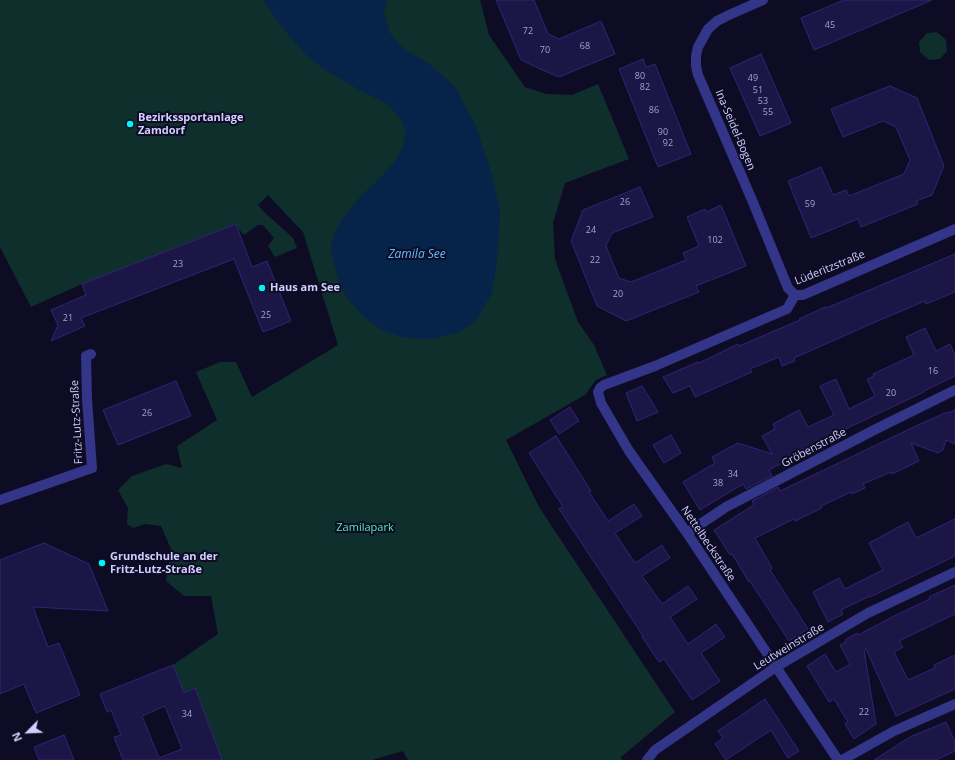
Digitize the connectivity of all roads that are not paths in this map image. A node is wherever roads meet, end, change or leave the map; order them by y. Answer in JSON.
{"nodes":[{"id":1,"x":763,"y":0,"type":"edge"},
{"id":2,"x":955,"y":229,"type":"edge"},
{"id":3,"x":795,"y":295,"type":"junction"},
{"id":4,"x":91,"y":354,"type":"dead end"},
{"id":5,"x":655,"y":366,"type":"joint"},
{"id":6,"x":955,"y":390,"type":"edge"},
{"id":7,"x":0,"y":500,"type":"edge"},
{"id":8,"x":687,"y":533,"type":"junction"},
{"id":9,"x":955,"y":572,"type":"edge"},
{"id":10,"x":776,"y":667,"type":"junction"},
{"id":11,"x":955,"y":704,"type":"edge"},
{"id":12,"x":647,"y":760,"type":"edge"},
{"id":13,"x":838,"y":760,"type":"edge"},
{"id":14,"x":842,"y":760,"type":"edge"}],
"edges":[{"from":1,"to":3,"type":"street","name":"Ina-Seidel-Bogen"},
{"from":2,"to":3,"type":"street","name":"Lüderitzstraße"},
{"from":3,"to":5,"type":"street","name":"Lüderitzstraße"},
{"from":4,"to":7,"type":"street","name":"Fritz-Lutz-Straße"},
{"from":5,"to":8,"type":"street","name":"Nettelbeckstraße"},
{"from":6,"to":8,"type":"street","name":"Gröbenstraße"},
{"from":8,"to":10,"type":"street","name":"Nettelbeckstraße"},
{"from":9,"to":10,"type":"street","name":"Leutweinstraße"},
{"from":10,"to":12,"type":"street","name":"Leutweinstraße"},
{"from":10,"to":13,"type":"street","name":"Nettelbeckstraße"},
{"from":11,"to":14,"type":"street"}]}
